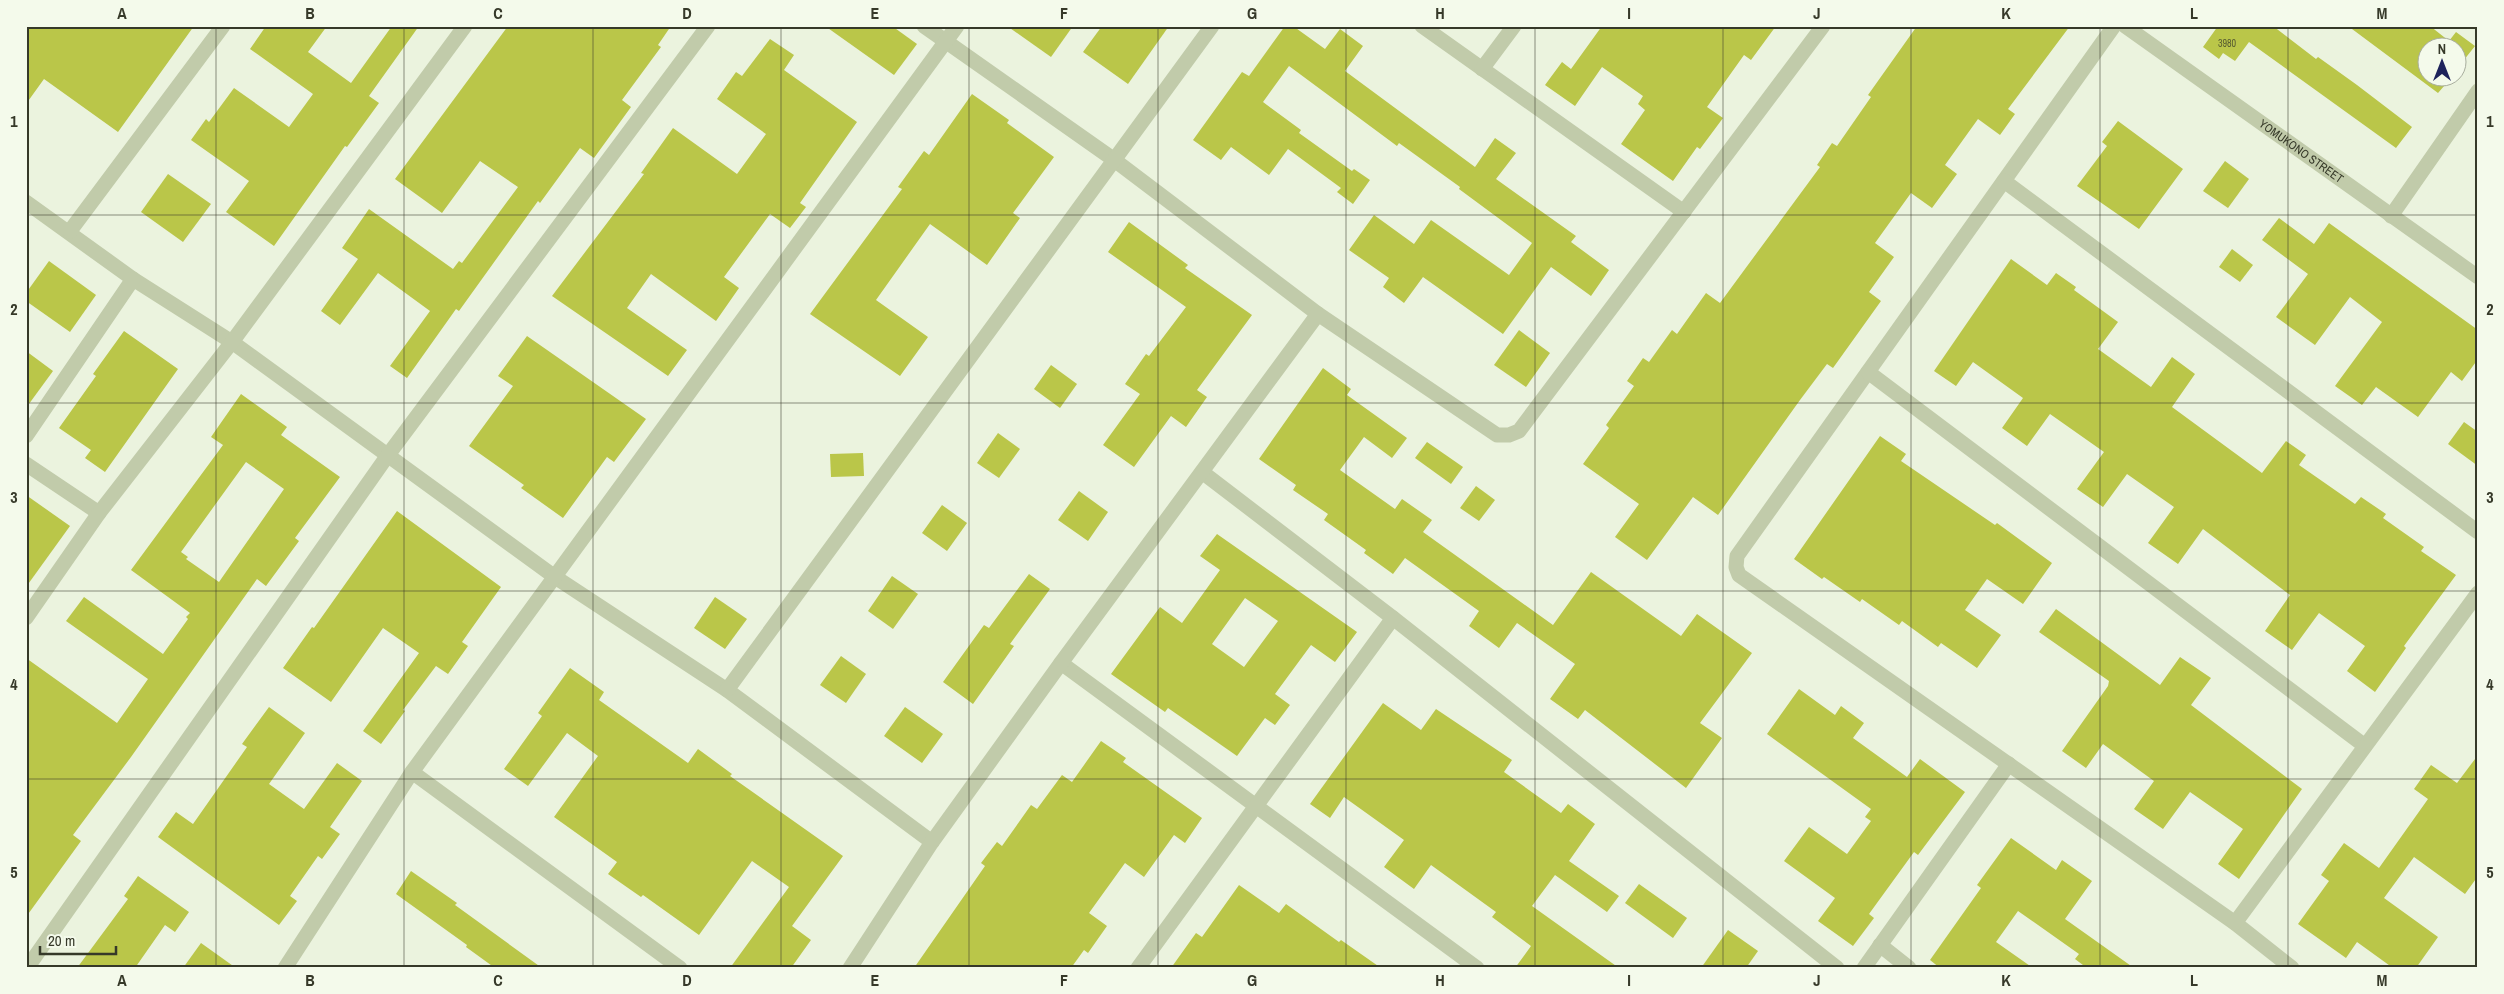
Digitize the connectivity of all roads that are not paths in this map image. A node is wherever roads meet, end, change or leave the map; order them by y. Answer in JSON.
{"nodes":[{"id":1,"x":223,"y":26,"type":"edge"},
{"id":2,"x":465,"y":26,"type":"edge"},
{"id":3,"x":708,"y":26,"type":"edge"},
{"id":4,"x":924,"y":26,"type":"edge"},
{"id":5,"x":957,"y":26,"type":"edge"},
{"id":6,"x":1212,"y":26,"type":"edge"},
{"id":7,"x":1422,"y":26,"type":"edge"},
{"id":8,"x":1514,"y":26,"type":"edge"},
{"id":9,"x":1823,"y":26,"type":"edge"},
{"id":10,"x":2114,"y":26,"type":"edge"},
{"id":11,"x":2125,"y":26,"type":"edge"},
{"id":12,"x":946,"y":41,"type":"junction"},
{"id":13,"x":1482,"y":69,"type":"junction"},
{"id":14,"x":2478,"y":91,"type":"edge"},
{"id":15,"x":1113,"y":159,"type":"junction"},
{"id":16,"x":2004,"y":181,"type":"junction"},
{"id":17,"x":26,"y":202,"type":"edge"},
{"id":18,"x":1684,"y":212,"type":"junction"},
{"id":19,"x":2391,"y":216,"type":"junction"},
{"id":20,"x":70,"y":231,"type":"junction"},
{"id":21,"x":2478,"y":278,"type":"edge"},
{"id":22,"x":133,"y":279,"type":"junction"},
{"id":23,"x":1318,"y":314,"type":"junction"},
{"id":24,"x":232,"y":342,"type":"junction"},
{"id":25,"x":1868,"y":372,"type":"junction"},
{"id":26,"x":26,"y":436,"type":"edge"},
{"id":27,"x":388,"y":455,"type":"junction"},
{"id":28,"x":26,"y":464,"type":"edge"},
{"id":29,"x":1202,"y":472,"type":"junction"},
{"id":30,"x":99,"y":514,"type":"junction"},
{"id":31,"x":2478,"y":532,"type":"edge"},
{"id":32,"x":556,"y":577,"type":"junction"},
{"id":33,"x":2478,"y":593,"type":"edge"},
{"id":34,"x":26,"y":618,"type":"edge"},
{"id":35,"x":1393,"y":618,"type":"junction"},
{"id":36,"x":1061,"y":663,"type":"junction"},
{"id":37,"x":726,"y":690,"type":"junction"},
{"id":38,"x":2364,"y":746,"type":"junction"},
{"id":39,"x":2009,"y":764,"type":"junction"},
{"id":40,"x":412,"y":772,"type":"junction"},
{"id":41,"x":1256,"y":806,"type":"junction"},
{"id":42,"x":932,"y":842,"type":"junction"},
{"id":43,"x":2235,"y":923,"type":"junction"},
{"id":44,"x":1880,"y":945,"type":"junction"},
{"id":45,"x":27,"y":968,"type":"edge"},
{"id":46,"x":285,"y":968,"type":"edge"},
{"id":47,"x":680,"y":968,"type":"edge"},
{"id":48,"x":850,"y":968,"type":"edge"},
{"id":49,"x":1138,"y":968,"type":"edge"},
{"id":50,"x":1478,"y":968,"type":"edge"},
{"id":51,"x":1837,"y":968,"type":"edge"},
{"id":52,"x":1864,"y":968,"type":"edge"},
{"id":53,"x":1908,"y":968,"type":"edge"},
{"id":54,"x":2292,"y":968,"type":"edge"}],
"edges":[{"from":1,"to":20,"type":"street"},
{"from":2,"to":24,"type":"street"},
{"from":3,"to":27,"type":"street"},
{"from":4,"to":12,"type":"street"},
{"from":5,"to":12,"type":"street"},
{"from":6,"to":15,"type":"street"},
{"from":7,"to":13,"type":"street"},
{"from":8,"to":13,"type":"street"},
{"from":9,"to":18,"type":"street"},
{"from":10,"to":16,"type":"street"},
{"from":11,"to":19,"type":"street","name":"YOMUKONO STREET"},
{"from":12,"to":15,"type":"street"},
{"from":12,"to":32,"type":"street"},
{"from":13,"to":18,"type":"street"},
{"from":14,"to":19,"type":"street"},
{"from":15,"to":23,"type":"street"},
{"from":15,"to":37,"type":"street"},
{"from":16,"to":25,"type":"street"},
{"from":16,"to":31,"type":"street"},
{"from":17,"to":20,"type":"street"},
{"from":18,"to":23,"type":"street"},
{"from":19,"to":21,"type":"street","name":"YOMUKONO STREET"},
{"from":20,"to":22,"type":"street"},
{"from":22,"to":24,"type":"street"},
{"from":22,"to":26,"type":"street"},
{"from":23,"to":29,"type":"street"},
{"from":24,"to":27,"type":"street"},
{"from":24,"to":30,"type":"street"},
{"from":25,"to":38,"type":"street"},
{"from":25,"to":39,"type":"street"},
{"from":27,"to":32,"type":"street"},
{"from":27,"to":45,"type":"street"},
{"from":28,"to":30,"type":"street"},
{"from":29,"to":35,"type":"street"},
{"from":29,"to":36,"type":"street"},
{"from":30,"to":34,"type":"street"},
{"from":32,"to":37,"type":"street"},
{"from":32,"to":40,"type":"street"},
{"from":33,"to":38,"type":"street"},
{"from":35,"to":41,"type":"street"},
{"from":35,"to":51,"type":"street"},
{"from":36,"to":41,"type":"street"},
{"from":36,"to":42,"type":"street"},
{"from":37,"to":42,"type":"street"},
{"from":38,"to":43,"type":"street"},
{"from":39,"to":43,"type":"street"},
{"from":39,"to":44,"type":"street"},
{"from":40,"to":46,"type":"street"},
{"from":40,"to":47,"type":"street"},
{"from":41,"to":49,"type":"street"},
{"from":41,"to":50,"type":"street"},
{"from":42,"to":48,"type":"street"},
{"from":43,"to":54,"type":"street"},
{"from":44,"to":52,"type":"street"},
{"from":44,"to":53,"type":"street"}]}
